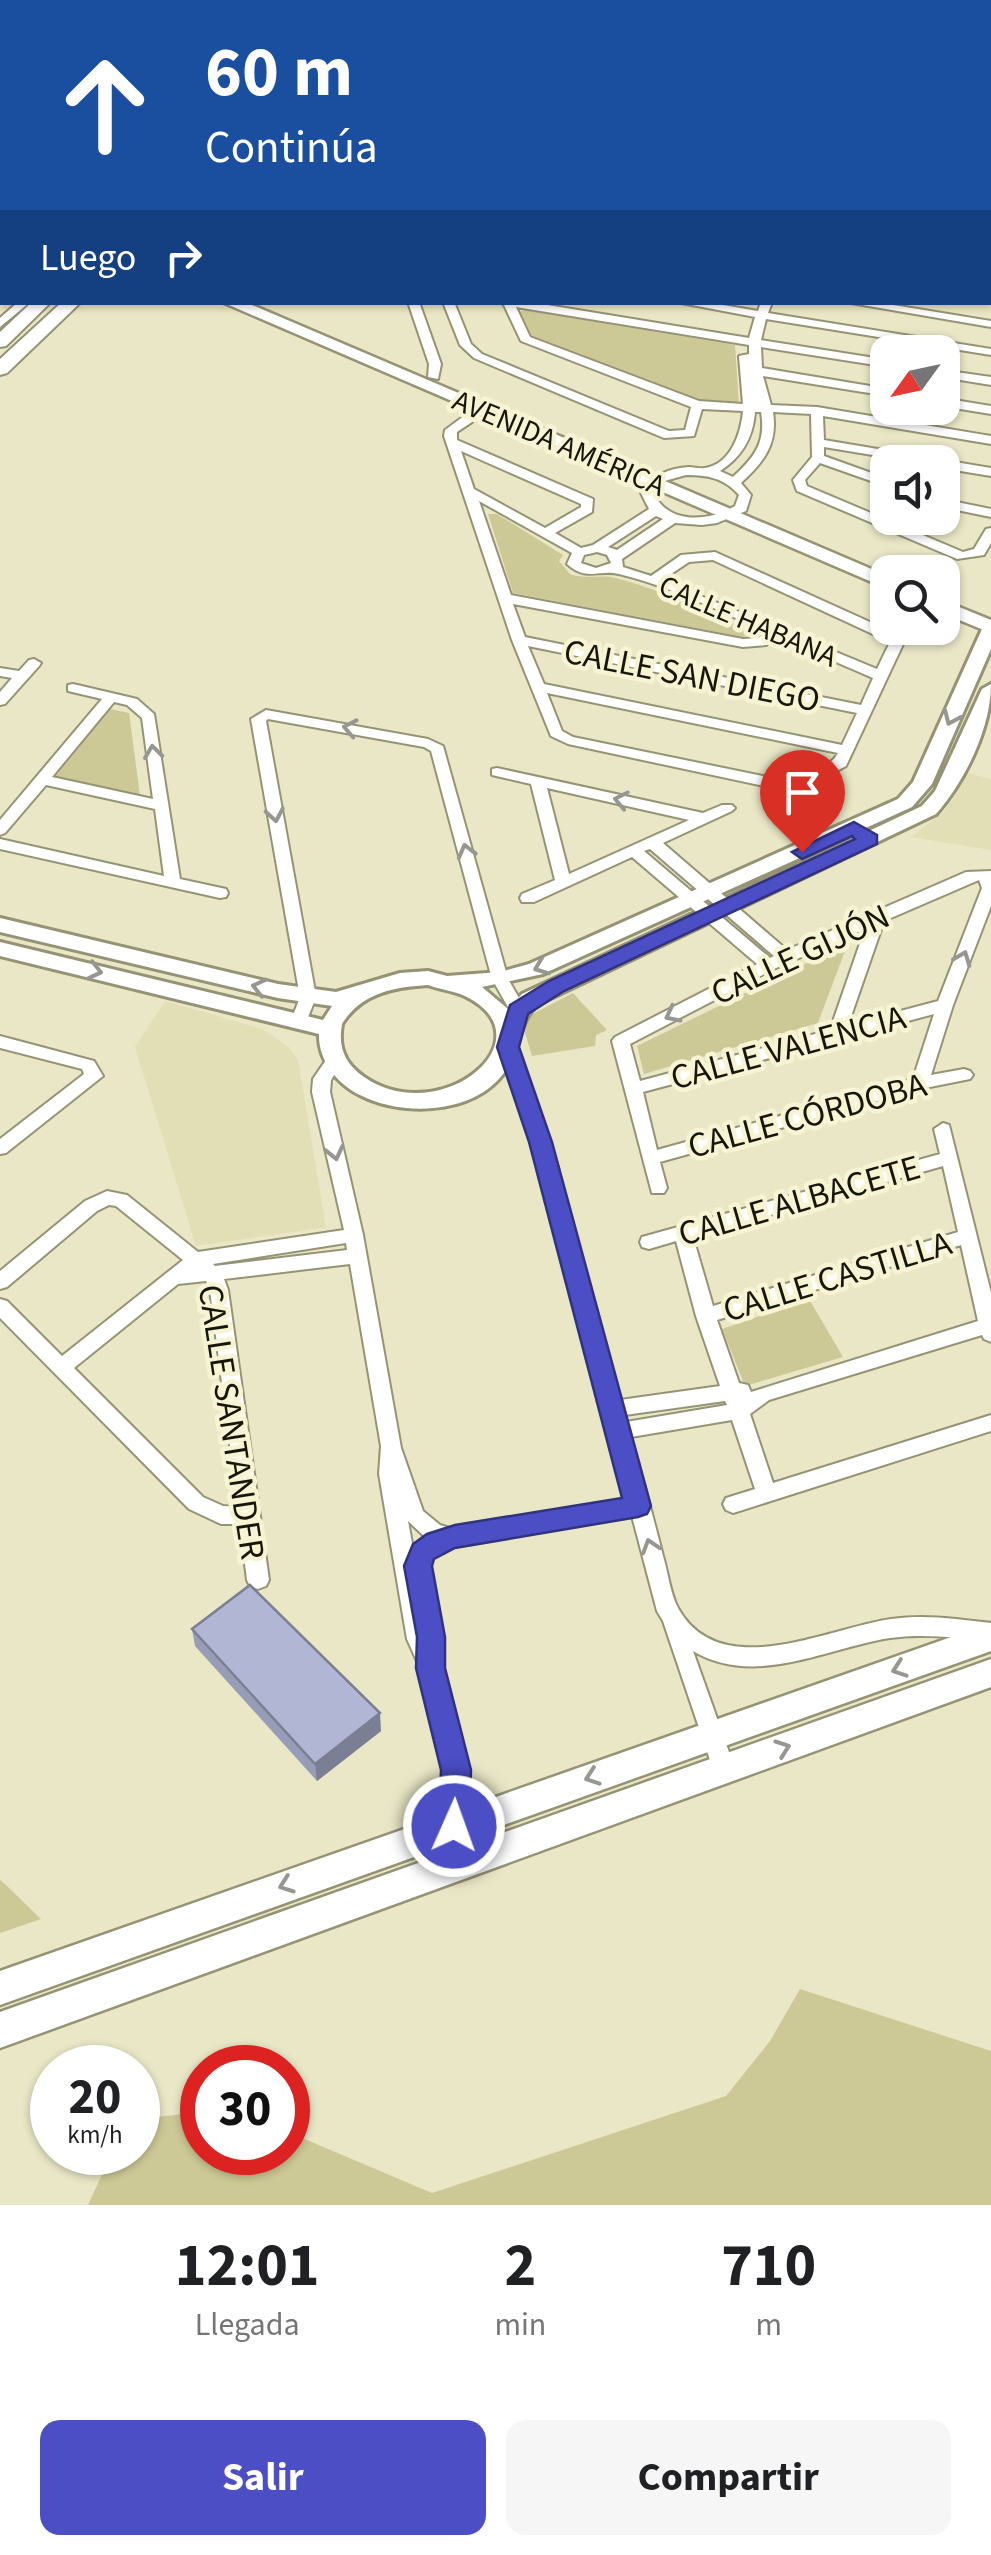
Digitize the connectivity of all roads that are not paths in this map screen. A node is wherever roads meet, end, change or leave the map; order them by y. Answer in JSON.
{"nodes":[{"id":1,"x":22,"y":305,"type":"edge"},
{"id":2,"x":41,"y":305,"type":"edge"},
{"id":3,"x":70,"y":305,"type":"edge"},
{"id":4,"x":238,"y":305,"type":"edge"},
{"id":5,"x":262,"y":305,"type":"edge"},
{"id":6,"x":413,"y":305,"type":"edge"},
{"id":7,"x":449,"y":305,"type":"edge"},
{"id":8,"x":508,"y":305,"type":"edge"},
{"id":9,"x":520,"y":305,"type":"edge"},
{"id":10,"x":720,"y":305,"type":"edge"},
{"id":11,"x":869,"y":305,"type":"edge"},
{"id":12,"x":759,"y":308,"type":"edge"},
{"id":13,"x":0,"y":324,"type":"edge"},
{"id":14,"x":991,"y":324,"type":"edge"},
{"id":15,"x":749,"y":341,"type":"junction"},
{"id":16,"x":0,"y":342,"type":"edge"},
{"id":17,"x":991,"y":352,"type":"edge"},
{"id":18,"x":870,"y":361,"type":"edge"},
{"id":19,"x":0,"y":369,"type":"edge"},
{"id":20,"x":752,"y":370,"type":"junction"},
{"id":21,"x":960,"y":376,"type":"edge"},
{"id":22,"x":991,"y":381,"type":"edge"},
{"id":23,"x":439,"y":384,"type":"junction"},
{"id":24,"x":870,"y":389,"type":"edge"},
{"id":25,"x":697,"y":405,"type":"junction"},
{"id":26,"x":960,"y":405,"type":"edge"},
{"id":27,"x":766,"y":407,"type":"junction"},
{"id":28,"x":748,"y":408,"type":"junction"},
{"id":29,"x":991,"y":410,"type":"edge"},
{"id":30,"x":817,"y":411,"type":"junction"},
{"id":31,"x":468,"y":420,"type":"dead end"},
{"id":32,"x":991,"y":440,"type":"edge"},
{"id":33,"x":746,"y":441,"type":"junction"},
{"id":34,"x":452,"y":442,"type":"junction"},
{"id":35,"x":768,"y":443,"type":"junction"},
{"id":36,"x":820,"y":443,"type":"junction"},
{"id":37,"x":870,"y":451,"type":"edge"},
{"id":38,"x":818,"y":458,"type":"junction"},
{"id":39,"x":960,"y":467,"type":"edge"},
{"id":40,"x":710,"y":472,"type":"junction"},
{"id":41,"x":991,"y":472,"type":"edge"},
{"id":42,"x":870,"y":477,"type":"edge"},
{"id":43,"x":658,"y":479,"type":"junction"},
{"id":44,"x":735,"y":482,"type":"junction"},
{"id":45,"x":469,"y":491,"type":"junction"},
{"id":46,"x":960,"y":506,"type":"edge"},
{"id":47,"x":656,"y":510,"type":"junction"},
{"id":48,"x":736,"y":512,"type":"junction"},
{"id":49,"x":991,"y":513,"type":"edge"},
{"id":50,"x":673,"y":518,"type":"junction"},
{"id":51,"x":638,"y":523,"type":"junction"},
{"id":52,"x":655,"y":530,"type":"junction"},
{"id":53,"x":991,"y":532,"type":"edge"},
{"id":54,"x":546,"y":533,"type":"junction"},
{"id":55,"x":597,"y":548,"type":"junction"},
{"id":56,"x":579,"y":552,"type":"junction"},
{"id":57,"x":615,"y":562,"type":"junction"},
{"id":58,"x":870,"y":563,"type":"edge"},
{"id":59,"x":870,"y":575,"type":"edge"},
{"id":60,"x":652,"y":581,"type":"junction"},
{"id":61,"x":505,"y":598,"type":"junction"},
{"id":62,"x":960,"y":600,"type":"edge"},
{"id":63,"x":991,"y":613,"type":"edge"},
{"id":64,"x":960,"y":614,"type":"edge"},
{"id":65,"x":991,"y":628,"type":"edge"},
{"id":66,"x":776,"y":632,"type":"junction"},
{"id":67,"x":519,"y":640,"type":"junction"},
{"id":68,"x":34,"y":662,"type":"dead end"},
{"id":69,"x":0,"y":672,"type":"edge"},
{"id":70,"x":22,"y":676,"type":"junction"},
{"id":71,"x":881,"y":676,"type":"junction"},
{"id":72,"x":538,"y":687,"type":"junction"},
{"id":73,"x":74,"y":688,"type":"dead end"},
{"id":74,"x":991,"y":689,"type":"edge"},
{"id":75,"x":111,"y":697,"type":"junction"},
{"id":76,"x":0,"y":701,"type":"edge"},
{"id":77,"x":865,"y":710,"type":"junction"},
{"id":78,"x":847,"y":750,"type":"junction"},
{"id":79,"x":498,"y":772,"type":"dead end"},
{"id":80,"x":42,"y":780,"type":"junction"},
{"id":81,"x":538,"y":782,"type":"junction"},
{"id":82,"x":159,"y":805,"type":"junction"},
{"id":83,"x":728,"y":808,"type":"dead end"},
{"id":84,"x":704,"y":818,"type":"junction"},
{"id":85,"x":862,"y":834,"type":"junction"},
{"id":86,"x":652,"y":842,"type":"junction"},
{"id":87,"x":2,"y":844,"type":"edge"},
{"id":88,"x":634,"y":850,"type":"junction"},
{"id":89,"x":173,"y":882,"type":"junction"},
{"id":90,"x":563,"y":882,"type":"junction"},
{"id":91,"x":220,"y":892,"type":"dead end"},
{"id":92,"x":528,"y":898,"type":"dead end"},
{"id":93,"x":708,"y":902,"type":"junction"},
{"id":94,"x":876,"y":920,"type":"junction"},
{"id":95,"x":0,"y":926,"type":"edge"},
{"id":96,"x":0,"y":949,"type":"edge"},
{"id":97,"x":786,"y":957,"type":"junction"},
{"id":98,"x":768,"y":965,"type":"junction"},
{"id":99,"x":500,"y":979,"type":"junction"},
{"id":100,"x":453,"y":982,"type":"junction"},
{"id":101,"x":308,"y":996,"type":"junction"},
{"id":102,"x":356,"y":996,"type":"junction"},
{"id":103,"x":945,"y":1006,"type":"junction"},
{"id":104,"x":518,"y":1010,"type":"junction"},
{"id":105,"x":299,"y":1020,"type":"junction"},
{"id":106,"x":330,"y":1030,"type":"junction"},
{"id":107,"x":838,"y":1031,"type":"junction"},
{"id":108,"x":0,"y":1042,"type":"edge"},
{"id":109,"x":508,"y":1042,"type":"junction"},
{"id":110,"x":334,"y":1061,"type":"junction"},
{"id":111,"x":964,"y":1074,"type":"dead end"},
{"id":112,"x":920,"y":1083,"type":"junction"},
{"id":113,"x":632,"y":1088,"type":"junction"},
{"id":114,"x":942,"y":1129,"type":"dead end"},
{"id":115,"x":0,"y":1148,"type":"edge"},
{"id":116,"x":651,"y":1158,"type":"junction"},
{"id":117,"x":949,"y":1158,"type":"junction"},
{"id":118,"x":658,"y":1188,"type":"dead end"},
{"id":119,"x":684,"y":1233,"type":"junction"},
{"id":120,"x":354,"y":1235,"type":"junction"},
{"id":121,"x":968,"y":1236,"type":"junction"},
{"id":122,"x":649,"y":1242,"type":"dead end"},
{"id":123,"x":358,"y":1256,"type":"junction"},
{"id":124,"x":276,"y":1257,"type":"junction"},
{"id":125,"x":196,"y":1260,"type":"junction"},
{"id":126,"x":213,"y":1274,"type":"junction"},
{"id":127,"x":171,"y":1278,"type":"junction"},
{"id":128,"x":0,"y":1282,"type":"edge"},
{"id":129,"x":0,"y":1306,"type":"edge"},
{"id":130,"x":706,"y":1316,"type":"junction"},
{"id":131,"x":990,"y":1330,"type":"edge"},
{"id":132,"x":62,"y":1366,"type":"junction"},
{"id":133,"x":736,"y":1400,"type":"junction"},
{"id":134,"x":613,"y":1409,"type":"junction"},
{"id":135,"x":991,"y":1423,"type":"edge"},
{"id":136,"x":619,"y":1431,"type":"junction"},
{"id":137,"x":391,"y":1446,"type":"junction"},
{"id":138,"x":768,"y":1494,"type":"junction"},
{"id":139,"x":734,"y":1504,"type":"dead end"},
{"id":140,"x":638,"y":1506,"type":"junction"},
{"id":141,"x":249,"y":1516,"type":"junction"},
{"id":142,"x":455,"y":1537,"type":"junction"},
{"id":143,"x":258,"y":1580,"type":"dead end"},
{"id":144,"x":668,"y":1611,"type":"junction"},
{"id":145,"x":991,"y":1634,"type":"edge"},
{"id":146,"x":431,"y":1668,"type":"junction"},
{"id":147,"x":991,"y":1673,"type":"edge"},
{"id":148,"x":710,"y":1736,"type":"junction"},
{"id":149,"x":724,"y":1770,"type":"junction"},
{"id":150,"x":454,"y":1826,"type":"junction"},
{"id":151,"x":445,"y":1869,"type":"junction"},
{"id":152,"x":0,"y":1988,"type":"edge"},
{"id":153,"x":0,"y":2030,"type":"edge"}],
"edges":[{"from":1,"to":13,"type":"street"},
{"from":2,"to":16,"type":"main road"},
{"from":3,"to":19,"type":"main road"},
{"from":4,"to":23,"type":"main road","name":"AVENIDA AMÉRICA"},
{"from":5,"to":23,"type":"main road","name":"AVENIDA AMÉRICA"},
{"from":6,"to":23,"type":"street"},
{"from":7,"to":25,"type":"street"},
{"from":8,"to":25,"type":"street"},
{"from":9,"to":15,"type":"street"},
{"from":10,"to":12,"type":"street"},
{"from":11,"to":14,"type":"street"},
{"from":12,"to":15,"type":"street"},
{"from":12,"to":17,"type":"street"},
{"from":15,"to":18,"type":"street"},
{"from":15,"to":20,"type":"street"},
{"from":20,"to":24,"type":"street"},
{"from":20,"to":27,"type":"street"},
{"from":20,"to":28,"type":"street"},
{"from":21,"to":22,"type":"street"},
{"from":23,"to":43,"type":"main road","name":"AVENIDA AMÉRICA"},
{"from":25,"to":28,"type":"street"},
{"from":26,"to":29,"type":"street"},
{"from":27,"to":28,"type":"street"},
{"from":27,"to":30,"type":"street"},
{"from":27,"to":35,"type":"street"},
{"from":28,"to":33,"type":"street"},
{"from":30,"to":32,"type":"street"},
{"from":30,"to":36,"type":"street"},
{"from":31,"to":34,"type":"street"},
{"from":33,"to":35,"type":"street"},
{"from":33,"to":40,"type":"street"},
{"from":34,"to":45,"type":"street"},
{"from":34,"to":54,"type":"street"},
{"from":35,"to":44,"type":"street"},
{"from":36,"to":37,"type":"street"},
{"from":36,"to":38,"type":"street"},
{"from":38,"to":42,"type":"street"},
{"from":38,"to":53,"type":"street"},
{"from":39,"to":41,"type":"street"},
{"from":40,"to":43,"type":"street"},
{"from":40,"to":44,"type":"street"},
{"from":43,"to":47,"type":"street"},
{"from":43,"to":48,"type":"main road","name":"AVENIDA AMÉRICA"},
{"from":44,"to":48,"type":"street"},
{"from":45,"to":54,"type":"street"},
{"from":45,"to":61,"type":"street"},
{"from":46,"to":49,"type":"street"},
{"from":47,"to":50,"type":"street"},
{"from":47,"to":51,"type":"street"},
{"from":48,"to":50,"type":"street"},
{"from":48,"to":58,"type":"main road","name":"AVENIDA AMÉRICA"},
{"from":48,"to":59,"type":"main road","name":"AVENIDA AMÉRICA"},
{"from":50,"to":52,"type":"street"},
{"from":51,"to":52,"type":"street"},
{"from":51,"to":55,"type":"street"},
{"from":52,"to":57,"type":"street"},
{"from":54,"to":56,"type":"street"},
{"from":55,"to":56,"type":"street"},
{"from":55,"to":57,"type":"street"},
{"from":56,"to":57,"type":"street"},
{"from":57,"to":60,"type":"street","name":"CALLE HABANA"},
{"from":60,"to":66,"type":"street","name":"CALLE HABANA"},
{"from":60,"to":71,"type":"street"},
{"from":61,"to":66,"type":"street"},
{"from":61,"to":67,"type":"street"},
{"from":62,"to":63,"type":"main road"},
{"from":64,"to":65,"type":"main road"},
{"from":65,"to":85,"type":"street","one_way":true},
{"from":66,"to":71,"type":"street","name":"CALLE HABANA"},
{"from":67,"to":72,"type":"street"},
{"from":67,"to":77,"type":"street","name":"CALLE SAN DIEGO"},
{"from":68,"to":70,"type":"street"},
{"from":69,"to":70,"type":"street"},
{"from":70,"to":76,"type":"street"},
{"from":71,"to":77,"type":"street"},
{"from":72,"to":78,"type":"street"},
{"from":72,"to":78,"type":"street"},
{"from":73,"to":75,"type":"street"},
{"from":74,"to":85,"type":"street"},
{"from":75,"to":80,"type":"street"},
{"from":82,"to":75,"type":"street","one_way":true},
{"from":77,"to":78,"type":"street"},
{"from":79,"to":81,"type":"street"},
{"from":80,"to":82,"type":"street"},
{"from":80,"to":87,"type":"street"},
{"from":84,"to":81,"type":"street","one_way":true},
{"from":81,"to":90,"type":"street"},
{"from":82,"to":89,"type":"street"},
{"from":83,"to":84,"type":"street"},
{"from":84,"to":86,"type":"street"},
{"from":85,"to":93,"type":"street"},
{"from":86,"to":88,"type":"street"},
{"from":86,"to":93,"type":"street"},
{"from":87,"to":89,"type":"street"},
{"from":88,"to":90,"type":"street"},
{"from":88,"to":93,"type":"street"},
{"from":89,"to":91,"type":"street"},
{"from":90,"to":92,"type":"street"},
{"from":93,"to":97,"type":"street"},
{"from":93,"to":98,"type":"street"},
{"from":93,"to":99,"type":"street","one_way":true},
{"from":93,"to":104,"type":"street"},
{"from":94,"to":97,"type":"street","name":"CALLE GIJÓN"},
{"from":103,"to":94,"type":"street","name":"CALLE GIJÓN","one_way":true},
{"from":94,"to":107,"type":"street"},
{"from":101,"to":95,"type":"street","one_way":true},
{"from":96,"to":105,"type":"street","one_way":true},
{"from":97,"to":98,"type":"street","name":"CALLE GIJÓN"},
{"from":98,"to":113,"type":"street","name":"CALLE GIJÓN","one_way":true},
{"from":99,"to":100,"type":"street"},
{"from":99,"to":101,"type":"street","one_way":true},
{"from":99,"to":104,"type":"street"},
{"from":100,"to":102,"type":"street"},
{"from":100,"to":109,"type":"street"},
{"from":101,"to":102,"type":"street"},
{"from":101,"to":105,"type":"street"},
{"from":102,"to":106,"type":"street"},
{"from":103,"to":107,"type":"street","name":"CALLE VALENCIA"},
{"from":103,"to":112,"type":"street"},
{"from":104,"to":109,"type":"street"},
{"from":105,"to":106,"type":"street"},
{"from":106,"to":110,"type":"street"},
{"from":107,"to":113,"type":"street","name":"CALLE VALENCIA"},
{"from":108,"to":115,"type":"street"},
{"from":109,"to":110,"type":"street"},
{"from":109,"to":134,"type":"street"},
{"from":110,"to":120,"type":"street","one_way":true},
{"from":111,"to":112,"type":"street","name":"CALLE CÓRDOBA"},
{"from":112,"to":116,"type":"street","name":"CALLE CÓRDOBA"},
{"from":113,"to":116,"type":"street"},
{"from":114,"to":117,"type":"street"},
{"from":116,"to":118,"type":"street"},
{"from":117,"to":119,"type":"street","name":"CALLE ALBACETE"},
{"from":117,"to":121,"type":"street"},
{"from":119,"to":122,"type":"street","name":"CALLE ALBACETE"},
{"from":119,"to":130,"type":"street"},
{"from":120,"to":123,"type":"street"},
{"from":120,"to":124,"type":"street"},
{"from":121,"to":130,"type":"street","name":"CALLE CASTILLA"},
{"from":121,"to":131,"type":"street"},
{"from":123,"to":124,"type":"street"},
{"from":123,"to":137,"type":"street"},
{"from":124,"to":125,"type":"street"},
{"from":124,"to":126,"type":"street"},
{"from":125,"to":126,"type":"street","name":"CALLE SANTANDER"},
{"from":125,"to":127,"type":"street"},
{"from":125,"to":128,"type":"street","name":"CALLE SANTANDER"},
{"from":126,"to":127,"type":"street"},
{"from":126,"to":141,"type":"street","name":"CALLE SANTANDER"},
{"from":127,"to":132,"type":"street"},
{"from":129,"to":132,"type":"street"},
{"from":130,"to":133,"type":"street"},
{"from":131,"to":133,"type":"street"},
{"from":132,"to":141,"type":"street"},
{"from":133,"to":134,"type":"street"},
{"from":133,"to":136,"type":"street"},
{"from":133,"to":138,"type":"street"},
{"from":134,"to":136,"type":"street"},
{"from":135,"to":138,"type":"street"},
{"from":136,"to":140,"type":"street"},
{"from":137,"to":142,"type":"street"},
{"from":137,"to":146,"type":"street"},
{"from":138,"to":139,"type":"street"},
{"from":140,"to":142,"type":"street"},
{"from":144,"to":140,"type":"street","one_way":true},
{"from":141,"to":143,"type":"street","name":"CALLE SANTANDER"},
{"from":142,"to":146,"type":"street"},
{"from":144,"to":145,"type":"street"},
{"from":144,"to":148,"type":"street"},
{"from":145,"to":148,"type":"main road","one_way":true},
{"from":146,"to":150,"type":"street"},
{"from":149,"to":147,"type":"main road","one_way":true},
{"from":148,"to":149,"type":"street"},
{"from":148,"to":150,"type":"main road","one_way":true},
{"from":149,"to":151,"type":"main road"},
{"from":150,"to":151,"type":"street"},
{"from":150,"to":152,"type":"main road","one_way":true},
{"from":151,"to":153,"type":"main road"}]}
